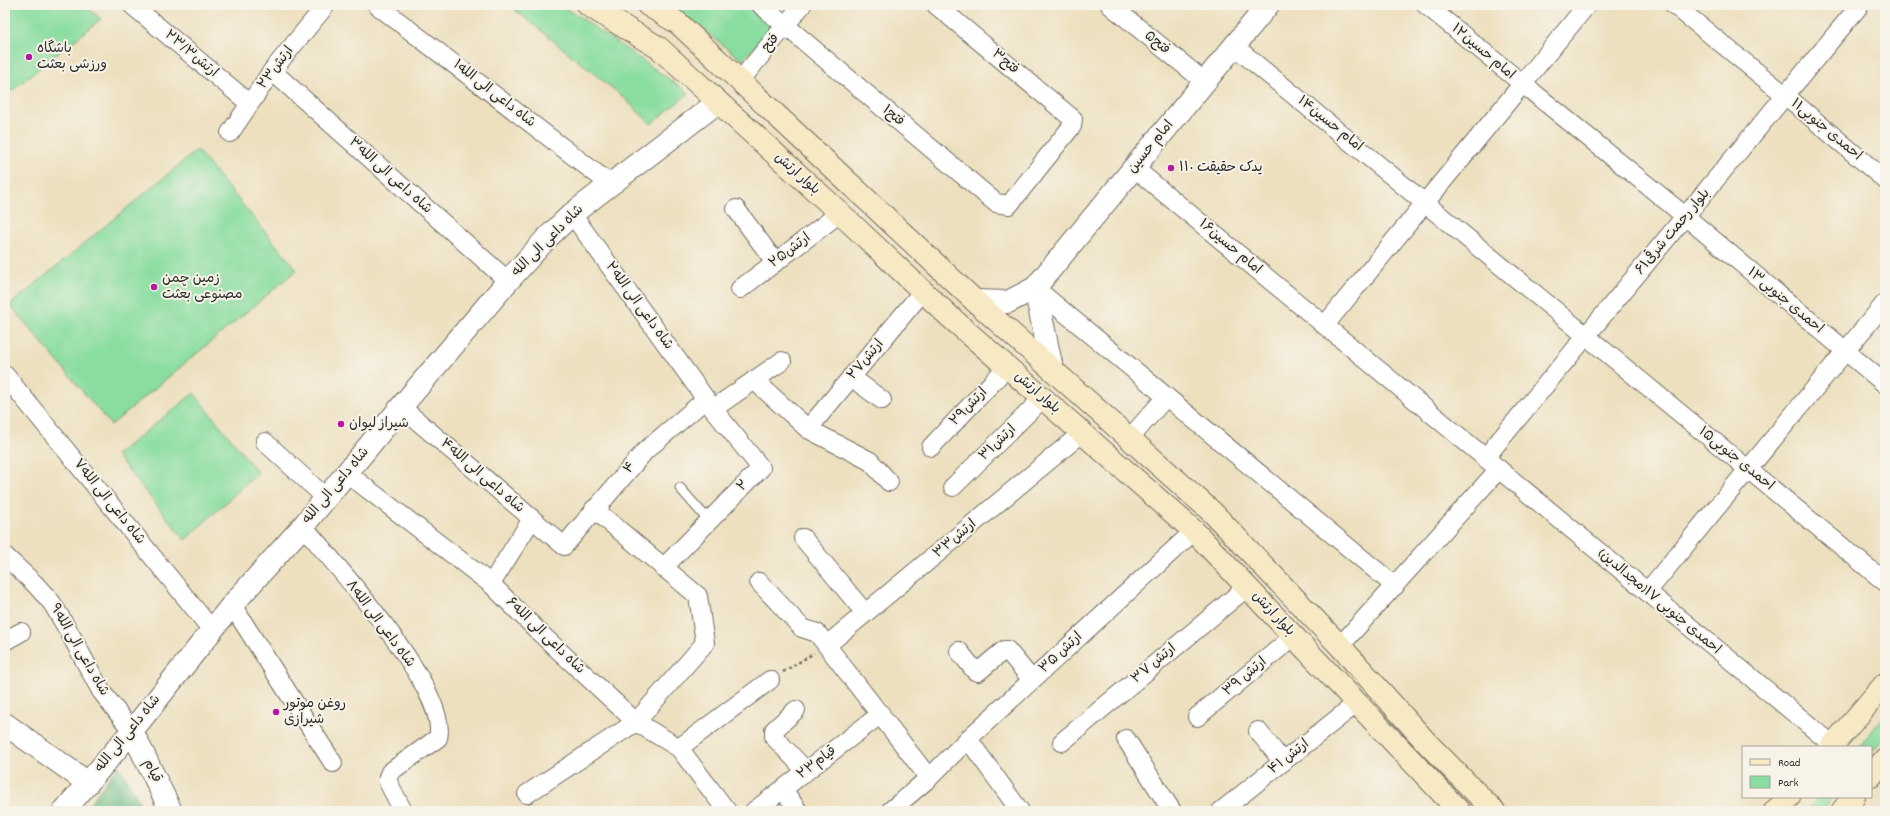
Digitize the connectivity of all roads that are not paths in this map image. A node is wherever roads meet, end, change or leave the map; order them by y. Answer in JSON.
{"nodes":[{"id":1,"x":132,"y":5,"type":"edge"},
{"id":2,"x":377,"y":5,"type":"edge"},
{"id":3,"x":588,"y":5,"type":"edge"},
{"id":4,"x":648,"y":5,"type":"edge"},
{"id":5,"x":761,"y":5,"type":"edge"},
{"id":6,"x":802,"y":5,"type":"edge"},
{"id":7,"x":936,"y":5,"type":"edge"},
{"id":8,"x":1110,"y":5,"type":"edge"},
{"id":9,"x":1268,"y":5,"type":"edge"},
{"id":10,"x":1426,"y":5,"type":"edge"},
{"id":11,"x":1587,"y":5,"type":"edge"},
{"id":12,"x":1674,"y":5,"type":"edge"},
{"id":13,"x":1860,"y":5,"type":"edge"},
{"id":14,"x":322,"y":6,"type":"edge"},
{"id":15,"x":785,"y":26,"type":"junction"},
{"id":16,"x":1234,"y":46,"type":"junction"},
{"id":17,"x":272,"y":71,"type":"junction"},
{"id":18,"x":740,"y":81,"type":"junction"},
{"id":19,"x":1205,"y":82,"type":"junction"},
{"id":20,"x":1522,"y":84,"type":"junction"},
{"id":21,"x":1785,"y":95,"type":"junction"},
{"id":22,"x":718,"y":102,"type":"junction"},
{"id":23,"x":249,"y":103,"type":"junction"},
{"id":24,"x":230,"y":133,"type":"dead end"},
{"id":25,"x":1134,"y":168,"type":"junction"},
{"id":26,"x":1885,"y":180,"type":"edge"},
{"id":27,"x":610,"y":184,"type":"junction"},
{"id":28,"x":1425,"y":203,"type":"junction"},
{"id":29,"x":1002,"y":204,"type":"joint"},
{"id":30,"x":736,"y":209,"type":"dead end"},
{"id":31,"x":840,"y":213,"type":"junction"},
{"id":32,"x":572,"y":214,"type":"junction"},
{"id":33,"x":1685,"y":216,"type":"junction"},
{"id":34,"x":775,"y":262,"type":"junction"},
{"id":35,"x":508,"y":281,"type":"junction"},
{"id":36,"x":1035,"y":288,"type":"junction"},
{"id":37,"x":740,"y":289,"type":"dead end"},
{"id":38,"x":923,"y":291,"type":"junction"},
{"id":39,"x":975,"y":300,"type":"junction"},
{"id":40,"x":1885,"y":304,"type":"edge"},
{"id":41,"x":1325,"y":325,"type":"junction"},
{"id":42,"x":1586,"y":336,"type":"junction"},
{"id":43,"x":1845,"y":352,"type":"junction"},
{"id":44,"x":782,"y":361,"type":"dead end"},
{"id":45,"x":1007,"y":367,"type":"junction"},
{"id":46,"x":1052,"y":368,"type":"junction"},
{"id":47,"x":851,"y":377,"type":"junction"},
{"id":48,"x":754,"y":380,"type":"junction"},
{"id":49,"x":1885,"y":384,"type":"edge"},
{"id":50,"x":8,"y":385,"type":"edge"},
{"id":51,"x":1166,"y":397,"type":"junction"},
{"id":52,"x":1043,"y":398,"type":"junction"},
{"id":53,"x":882,"y":400,"type":"dead end"},
{"id":54,"x":709,"y":404,"type":"junction"},
{"id":55,"x":401,"y":407,"type":"junction"},
{"id":56,"x":808,"y":429,"type":"junction"},
{"id":57,"x":1082,"y":433,"type":"junction"},
{"id":58,"x":1130,"y":438,"type":"junction"},
{"id":59,"x":265,"y":442,"type":"dead end"},
{"id":60,"x":931,"y":447,"type":"dead end"},
{"id":61,"x":1486,"y":458,"type":"junction"},
{"id":62,"x":1748,"y":469,"type":"junction"},
{"id":63,"x":1499,"y":470,"type":"junction"},
{"id":64,"x":348,"y":474,"type":"junction"},
{"id":65,"x":889,"y":482,"type":"dead end"},
{"id":66,"x":953,"y":487,"type":"dead end"},
{"id":67,"x":680,"y":488,"type":"dead end"},
{"id":68,"x":326,"y":498,"type":"junction"},
{"id":69,"x":594,"y":509,"type":"junction"},
{"id":70,"x":532,"y":519,"type":"junction"},
{"id":71,"x":709,"y":521,"type":"junction"},
{"id":72,"x":303,"y":526,"type":"junction"},
{"id":73,"x":1194,"y":531,"type":"junction"},
{"id":74,"x":803,"y":538,"type":"dead end"},
{"id":75,"x":564,"y":546,"type":"joint"},
{"id":76,"x":5,"y":556,"type":"edge"},
{"id":77,"x":663,"y":568,"type":"junction"},
{"id":78,"x":759,"y":582,"type":"dead end"},
{"id":79,"x":1885,"y":582,"type":"edge"},
{"id":80,"x":492,"y":584,"type":"junction"},
{"id":81,"x":1247,"y":586,"type":"junction"},
{"id":82,"x":1395,"y":586,"type":"junction"},
{"id":83,"x":1647,"y":592,"type":"junction"},
{"id":84,"x":232,"y":605,"type":"junction"},
{"id":85,"x":865,"y":613,"type":"junction"},
{"id":86,"x":212,"y":630,"type":"junction"},
{"id":87,"x":21,"y":632,"type":"dead end"},
{"id":88,"x":1294,"y":636,"type":"junction"},
{"id":89,"x":5,"y":641,"type":"edge"},
{"id":90,"x":827,"y":645,"type":"junction"},
{"id":91,"x":1340,"y":646,"type":"junction"},
{"id":92,"x":959,"y":651,"type":"dead end"},
{"id":93,"x":770,"y":680,"type":"road end"},
{"id":94,"x":1032,"y":680,"type":"junction"},
{"id":95,"x":1885,"y":684,"type":"edge"},
{"id":96,"x":1357,"y":703,"type":"junction"},
{"id":97,"x":796,"y":710,"type":"dead end"},
{"id":98,"x":881,"y":714,"type":"junction"},
{"id":99,"x":1197,"y":717,"type":"dead end"},
{"id":100,"x":636,"y":722,"type":"junction"},
{"id":101,"x":5,"y":724,"type":"edge"},
{"id":102,"x":132,"y":731,"type":"junction"},
{"id":103,"x":1258,"y":731,"type":"dead end"},
{"id":104,"x":1126,"y":738,"type":"dead end"},
{"id":105,"x":968,"y":739,"type":"junction"},
{"id":106,"x":1062,"y":742,"type":"dead end"},
{"id":107,"x":1832,"y":746,"type":"edge"},
{"id":108,"x":679,"y":748,"type":"junction"},
{"id":109,"x":1885,"y":759,"type":"edge"},
{"id":110,"x":1283,"y":762,"type":"junction"},
{"id":111,"x":333,"y":763,"type":"dead end"},
{"id":112,"x":806,"y":771,"type":"junction"},
{"id":113,"x":1872,"y":775,"type":"edge"},
{"id":114,"x":929,"y":778,"type":"junction"},
{"id":115,"x":88,"y":783,"type":"junction"},
{"id":116,"x":783,"y":789,"type":"junction"},
{"id":117,"x":527,"y":794,"type":"dead end"},
{"id":118,"x":1788,"y":798,"type":"edge"},
{"id":119,"x":64,"y":811,"type":"edge"},
{"id":120,"x":172,"y":811,"type":"edge"},
{"id":121,"x":404,"y":811,"type":"edge"},
{"id":122,"x":727,"y":811,"type":"edge"},
{"id":123,"x":754,"y":811,"type":"edge"},
{"id":124,"x":798,"y":811,"type":"edge"},
{"id":125,"x":890,"y":811,"type":"edge"},
{"id":126,"x":1020,"y":811,"type":"edge"},
{"id":127,"x":1172,"y":811,"type":"edge"},
{"id":128,"x":1221,"y":811,"type":"edge"},
{"id":129,"x":1459,"y":811,"type":"edge"},
{"id":130,"x":1494,"y":811,"type":"edge"},
{"id":131,"x":1775,"y":811,"type":"edge"}],
"edges":[{"from":1,"to":23,"type":"street","name":"۲۳/۳ارتش"},
{"from":2,"to":27,"type":"street","name":"شاه داعی الی الله۱"},
{"from":3,"to":22,"type":"main road","name":"بلوار ارتش"},
{"from":4,"to":18,"type":"main road","name":"بلوار ارتش"},
{"from":5,"to":15,"type":"street","name":"۱فتح"},
{"from":6,"to":15,"type":"street","name":"فتح"},
{"from":7,"to":29,"type":"street","name":"۳فتح"},
{"from":8,"to":19,"type":"street","name":"۵فتح"},
{"from":9,"to":16,"type":"street","name":"امام حسین"},
{"from":10,"to":20,"type":"street","name":"امام حسین۱۲"},
{"from":11,"to":20,"type":"street"},
{"from":12,"to":21,"type":"street","name":"احمدی جنوبی۱۱"},
{"from":13,"to":21,"type":"street","name":"بلوار رحمت شرقی۶۱"},
{"from":14,"to":17,"type":"street","name":"ارتش۲۳"},
{"from":15,"to":18,"type":"street","name":"فتح"},
{"from":15,"to":29,"type":"street","name":"۱فتح"},
{"from":16,"to":19,"type":"street","name":"امام حسین"},
{"from":16,"to":28,"type":"street","name":"امام حسین۱۴"},
{"from":17,"to":23,"type":"street","name":"ارتش۲۳"},
{"from":17,"to":35,"type":"street","name":"شاه داعی الی الله۳"},
{"from":18,"to":39,"type":"main road","name":"بلوار ارتش"},
{"from":19,"to":25,"type":"street","name":"امام حسین"},
{"from":20,"to":28,"type":"street"},
{"from":20,"to":33,"type":"street","name":"امام حسین۱۲"},
{"from":21,"to":26,"type":"street","name":"احمدی جنوبی۱۱"},
{"from":21,"to":33,"type":"street","name":"بلوار رحمت شرقی۶۱"},
{"from":22,"to":27,"type":"street","name":"شاه داعی الی الله"},
{"from":22,"to":31,"type":"main road","name":"بلوار ارتش"},
{"from":23,"to":24,"type":"street","name":"ارتش۲۳"},
{"from":25,"to":36,"type":"street","name":"امام حسین"},
{"from":25,"to":41,"type":"street","name":"امام حسین۱۶"},
{"from":27,"to":32,"type":"street","name":"شاه داعی الی الله"},
{"from":28,"to":41,"type":"street"},
{"from":28,"to":42,"type":"street","name":"امام حسین۱۴"},
{"from":30,"to":34,"type":"street"},
{"from":31,"to":34,"type":"street","name":"ارتش۲۵"},
{"from":31,"to":38,"type":"main road","name":"بلوار ارتش"},
{"from":32,"to":35,"type":"street","name":"شاه داعی الی الله"},
{"from":32,"to":54,"type":"street","name":"شاه داعی الی الله۲"},
{"from":33,"to":42,"type":"street","name":"بلوار رحمت شرقی۶۱"},
{"from":33,"to":43,"type":"street","name":"احمدی جنوبی۱۳"},
{"from":34,"to":37,"type":"street","name":"ارتش۲۵"},
{"from":35,"to":55,"type":"street","name":"شاه داعی الی الله"},
{"from":36,"to":39,"type":"street"},
{"from":36,"to":46,"type":"street"},
{"from":36,"to":51,"type":"street"},
{"from":38,"to":45,"type":"main road","name":"بلوار ارتش"},
{"from":38,"to":47,"type":"street","name":"ارتش۲۷"},
{"from":39,"to":46,"type":"main road","name":"بلوار ارتش"},
{"from":40,"to":43,"type":"street"},
{"from":41,"to":61,"type":"street","name":"امام حسین۱۶"},
{"from":42,"to":61,"type":"street","name":"بلوار رحمت شرقی۶۱"},
{"from":42,"to":62,"type":"street","name":"احمدی جنوبی۱۵"},
{"from":43,"to":49,"type":"street","name":"احمدی جنوبی۱۳"},
{"from":43,"to":62,"type":"street"},
{"from":44,"to":48,"type":"street","name":"۴"},
{"from":45,"to":52,"type":"main road","name":"بلوار ارتش"},
{"from":45,"to":60,"type":"street","name":"ارتش۲۹"},
{"from":46,"to":58,"type":"main road","name":"بلوار ارتش"},
{"from":47,"to":53,"type":"street"},
{"from":47,"to":56,"type":"street","name":"ارتش۲۷"},
{"from":48,"to":54,"type":"street","name":"۴"},
{"from":48,"to":56,"type":"street"},
{"from":50,"to":86,"type":"street","name":"شاه داعی الی الله۷"},
{"from":51,"to":58,"type":"street"},
{"from":51,"to":82,"type":"street"},
{"from":52,"to":57,"type":"main road","name":"بلوار ارتش"},
{"from":52,"to":66,"type":"street","name":"ارتش۳۱"},
{"from":54,"to":69,"type":"street","name":"۴"},
{"from":54,"to":71,"type":"street","name":"۲"},
{"from":55,"to":64,"type":"street","name":"شاه داعی الی الله"},
{"from":55,"to":70,"type":"street","name":"شاه داعی الی الله۴"},
{"from":56,"to":65,"type":"street"},
{"from":57,"to":73,"type":"main road","name":"بلوار ارتش"},
{"from":57,"to":85,"type":"street","name":"ارتش۳۳"},
{"from":58,"to":91,"type":"main road","name":"بلوار ارتش"},
{"from":59,"to":68,"type":"street"},
{"from":61,"to":63,"type":"street","name":"احمدی جنوبی ۱۷(مجدالدین)"},
{"from":62,"to":79,"type":"street","name":"احمدی جنوبی۱۵"},
{"from":62,"to":83,"type":"street"},
{"from":63,"to":82,"type":"street"},
{"from":63,"to":83,"type":"street","name":"احمدی جنوبی ۱۷(مجدالدین)"},
{"from":64,"to":68,"type":"street","name":"شاه داعی الی الله"},
{"from":64,"to":80,"type":"street","name":"شاه داعی الی الله۶"},
{"from":67,"to":71,"type":"lane"},
{"from":68,"to":72,"type":"street","name":"شاه داعی الی الله"},
{"from":69,"to":75,"type":"street","name":"۴"},
{"from":69,"to":77,"type":"street"},
{"from":70,"to":75,"type":"street","name":"شاه داعی الی الله۴"},
{"from":70,"to":80,"type":"street"},
{"from":71,"to":77,"type":"street","name":"۲"},
{"from":72,"to":84,"type":"street","name":"شاه داعی الی الله"},
{"from":72,"to":121,"type":"street","name":"شاه داعی الی الله۸"},
{"from":73,"to":81,"type":"main road","name":"بلوار ارتش"},
{"from":73,"to":94,"type":"street","name":"ارتش ۳۵"},
{"from":74,"to":85,"type":"street"},
{"from":76,"to":102,"type":"street","name":"شاه داعی الی الله۹"},
{"from":77,"to":100,"type":"street"},
{"from":78,"to":90,"type":"street"},
{"from":80,"to":100,"type":"street","name":"شاه داعی الی الله۶"},
{"from":81,"to":88,"type":"main road","name":"بلوار ارتش"},
{"from":81,"to":106,"type":"street","name":"ارتش ۳۷"},
{"from":82,"to":91,"type":"street"},
{"from":83,"to":107,"type":"street","name":"احمدی جنوبی ۱۷(مجدالدین)"},
{"from":84,"to":86,"type":"street","name":"شاه داعی الی الله"},
{"from":84,"to":111,"type":"street"},
{"from":85,"to":90,"type":"street","name":"ارتش۳۳"},
{"from":86,"to":102,"type":"street","name":"شاه داعی الی الله"},
{"from":87,"to":89,"type":"street"},
{"from":88,"to":96,"type":"main road","name":"بلوار ارتش"},
{"from":88,"to":99,"type":"street","name":"ارتش ۳۹"},
{"from":90,"to":98,"type":"street"},
{"from":91,"to":130,"type":"main road","name":"بلوار ارتش"},
{"from":92,"to":94,"type":"street"},
{"from":93,"to":108,"type":"street"},
{"from":94,"to":105,"type":"street","name":"ارتش ۳۵"},
{"from":95,"to":107,"type":"main road"},
{"from":96,"to":110,"type":"street","name":"ارتش ۴۱"},
{"from":96,"to":129,"type":"main road","name":"بلوار ارتش"},
{"from":97,"to":112,"type":"street"},
{"from":98,"to":112,"type":"street","name":"قیام۲۳"},
{"from":98,"to":114,"type":"street"},
{"from":100,"to":108,"type":"street","name":"شاه داعی الی الله۶"},
{"from":100,"to":117,"type":"street"},
{"from":101,"to":115,"type":"street"},
{"from":102,"to":115,"type":"street","name":"شاه داعی الی الله"},
{"from":102,"to":120,"type":"street","name":"قیام"},
{"from":103,"to":110,"type":"street"},
{"from":104,"to":127,"type":"street"},
{"from":105,"to":114,"type":"street","name":"ارتش ۳۵"},
{"from":105,"to":126,"type":"street"},
{"from":108,"to":122,"type":"street","name":"شاه داعی الی الله۶"},
{"from":109,"to":113,"type":"main road"},
{"from":110,"to":128,"type":"street","name":"ارتش ۴۱"},
{"from":112,"to":116,"type":"street","name":"قیام۲۳"},
{"from":114,"to":125,"type":"street","name":"ارتش ۳۵"},
{"from":115,"to":119,"type":"street","name":"شاه داعی الی الله"},
{"from":116,"to":123,"type":"street","name":"قیام۲۳"},
{"from":116,"to":124,"type":"street"},
{"from":118,"to":131,"type":"main road"}]}
